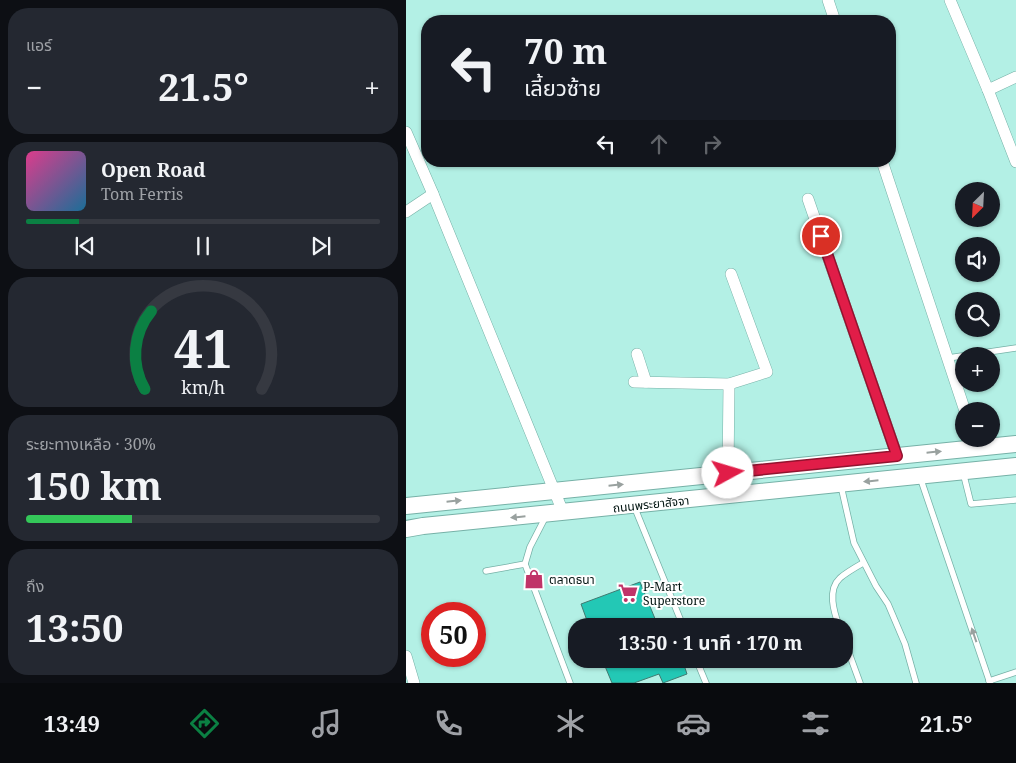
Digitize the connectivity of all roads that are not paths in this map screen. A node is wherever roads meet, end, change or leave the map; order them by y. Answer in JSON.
{"nodes":[{"id":1,"x":828,"y":0,"type":"edge"},
{"id":2,"x":950,"y":0,"type":"edge"},
{"id":3,"x":833,"y":15,"type":"edge"},
{"id":4,"x":1016,"y":77,"type":"edge"},
{"id":5,"x":988,"y":90,"type":"junction"},
{"id":6,"x":406,"y":132,"type":"edge"},
{"id":7,"x":1016,"y":162,"type":"edge"},
{"id":8,"x":421,"y":166,"type":"edge"},
{"id":9,"x":421,"y":167,"type":"edge"},
{"id":10,"x":884,"y":167,"type":"edge"},
{"id":11,"x":433,"y":194,"type":"junction"},
{"id":12,"x":808,"y":199,"type":"dead end"},
{"id":13,"x":406,"y":212,"type":"edge"},
{"id":14,"x":731,"y":274,"type":"dead end"},
{"id":15,"x":1016,"y":348,"type":"edge"},
{"id":16,"x":637,"y":354,"type":"dead end"},
{"id":17,"x":948,"y":358,"type":"junction"},
{"id":18,"x":728,"y":384,"type":"junction"},
{"id":19,"x":962,"y":402,"type":"edge"},
{"id":20,"x":1000,"y":444,"type":"edge"},
{"id":21,"x":1016,"y":444,"type":"edge"},
{"id":22,"x":955,"y":446,"type":"edge"},
{"id":23,"x":897,"y":456,"type":"junction"},
{"id":24,"x":1016,"y":466,"type":"edge"},
{"id":25,"x":963,"y":472,"type":"junction"},
{"id":26,"x":728,"y":473,"type":"junction"},
{"id":27,"x":919,"y":476,"type":"junction"},
{"id":28,"x":841,"y":484,"type":"junction"},
{"id":29,"x":554,"y":491,"type":"junction"},
{"id":30,"x":1016,"y":500,"type":"edge"},
{"id":31,"x":408,"y":504,"type":"edge"},
{"id":32,"x":634,"y":506,"type":"junction"},
{"id":33,"x":555,"y":513,"type":"junction"},
{"id":34,"x":406,"y":529,"type":"edge"},
{"id":35,"x":863,"y":563,"type":"junction"},
{"id":36,"x":525,"y":564,"type":"junction"},
{"id":37,"x":486,"y":571,"type":"dead end"},
{"id":38,"x":680,"y":618,"type":"edge"},
{"id":39,"x":836,"y":618,"type":"edge"},
{"id":40,"x":406,"y":656,"type":"edge"},
{"id":41,"x":853,"y":664,"type":"edge"},
{"id":42,"x":700,"y":668,"type":"edge"},
{"id":43,"x":1016,"y":672,"type":"edge"},
{"id":44,"x":990,"y":682,"type":"edge"},
{"id":45,"x":414,"y":683,"type":"edge"},
{"id":46,"x":570,"y":683,"type":"edge"},
{"id":47,"x":706,"y":683,"type":"edge"},
{"id":48,"x":860,"y":683,"type":"edge"},
{"id":49,"x":916,"y":683,"type":"edge"}],
"edges":[{"from":1,"to":3,"type":"street"},
{"from":2,"to":5,"type":"street"},
{"from":4,"to":5,"type":"street"},
{"from":5,"to":7,"type":"street"},
{"from":6,"to":8,"type":"street"},
{"from":9,"to":11,"type":"street"},
{"from":10,"to":17,"type":"street"},
{"from":11,"to":13,"type":"street"},
{"from":11,"to":29,"type":"street"},
{"from":12,"to":23,"type":"street"},
{"from":14,"to":18,"type":"street"},
{"from":15,"to":17,"type":"lane"},
{"from":16,"to":18,"type":"street"},
{"from":17,"to":19,"type":"street"},
{"from":18,"to":26,"type":"street"},
{"from":20,"to":21,"type":"main road","name":"ถนนพระยาสัจจา"},
{"from":23,"to":22,"type":"main road","name":"ถนนพระยาสัจจา","one_way":true},
{"from":23,"to":26,"type":"main road","name":"ถนนพระยาสัจจา"},
{"from":24,"to":25,"type":"main road","name":"ถนนพระยาสัจจา"},
{"from":25,"to":27,"type":"main road","name":"ถนนพระยาสัจจา"},
{"from":25,"to":30,"type":"lane"},
{"from":29,"to":26,"type":"main road","name":"ถนนพระยาสัจจา","one_way":true},
{"from":27,"to":28,"type":"main road","name":"ถนนพระยาสัจจา","one_way":true},
{"from":44,"to":27,"type":"lane","one_way":true},
{"from":28,"to":32,"type":"main road","name":"ถนนพระยาสัจจา"},
{"from":28,"to":35,"type":"lane"},
{"from":31,"to":29,"type":"main road","name":"ถนนพระยาสัจจา","one_way":true},
{"from":29,"to":33,"type":"street"},
{"from":32,"to":33,"type":"main road","name":"ถนนพระยาสัจจา"},
{"from":32,"to":38,"type":"lane"},
{"from":33,"to":34,"type":"main road","name":"ถนนพระยาสัจจา","one_way":true},
{"from":33,"to":36,"type":"lane"},
{"from":35,"to":39,"type":"lane"},
{"from":35,"to":49,"type":"lane"},
{"from":36,"to":37,"type":"lane"},
{"from":36,"to":46,"type":"lane"},
{"from":40,"to":45,"type":"street"},
{"from":41,"to":48,"type":"lane"},
{"from":42,"to":47,"type":"lane"},
{"from":43,"to":44,"type":"lane"}]}
